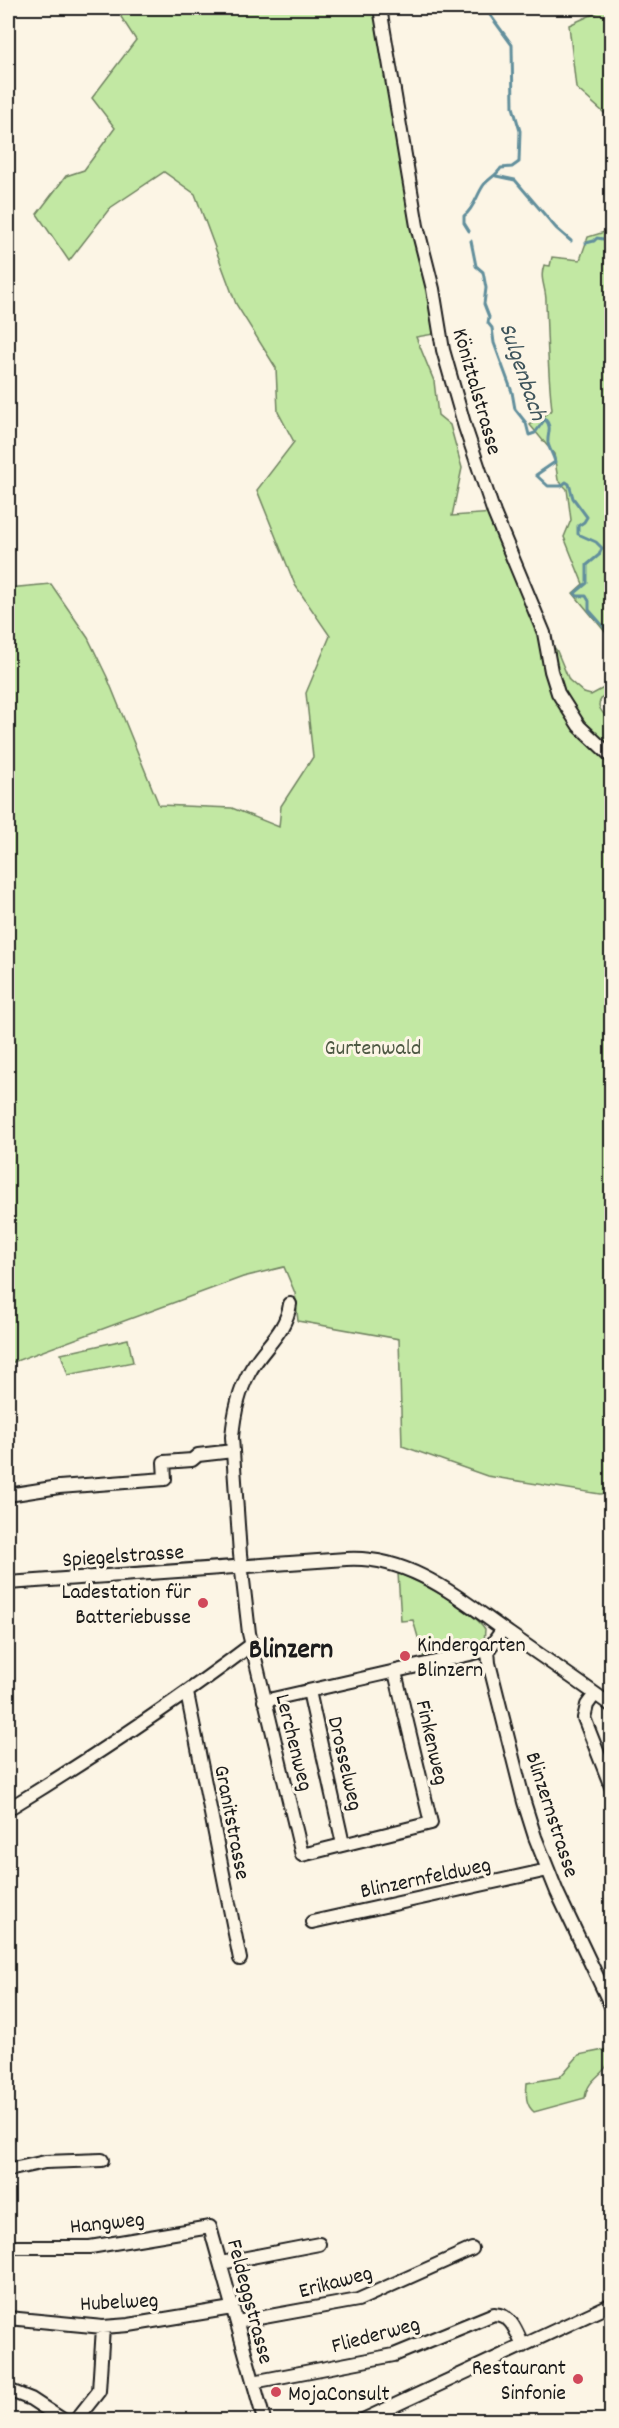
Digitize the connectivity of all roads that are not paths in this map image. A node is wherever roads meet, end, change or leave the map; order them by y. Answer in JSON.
{"nodes":[{"id":1,"x":380,"y":8,"type":"edge"},
{"id":2,"x":612,"y":757,"type":"edge"},
{"id":3,"x":290,"y":1304,"type":"dead end"},
{"id":4,"x":233,"y":1451,"type":"junction"},
{"id":5,"x":8,"y":1495,"type":"edge"},
{"id":6,"x":242,"y":1567,"type":"junction"},
{"id":7,"x":8,"y":1583,"type":"edge"},
{"id":8,"x":503,"y":1629,"type":"junction"},
{"id":9,"x":251,"y":1645,"type":"junction"},
{"id":10,"x":488,"y":1650,"type":"junction"},
{"id":11,"x":395,"y":1672,"type":"junction"},
{"id":12,"x":309,"y":1691,"type":"junction"},
{"id":13,"x":187,"y":1693,"type":"junction"},
{"id":14,"x":595,"y":1694,"type":"junction"},
{"id":15,"x":264,"y":1701,"type":"junction"},
{"id":16,"x":612,"y":1706,"type":"edge"},
{"id":17,"x":612,"y":1788,"type":"edge"},
{"id":18,"x":8,"y":1809,"type":"edge"},
{"id":19,"x":344,"y":1844,"type":"junction"},
{"id":20,"x":548,"y":1870,"type":"junction"},
{"id":21,"x":312,"y":1922,"type":"dead end"},
{"id":22,"x":240,"y":1959,"type":"dead end"},
{"id":23,"x":612,"y":2008,"type":"edge"},
{"id":24,"x":102,"y":2160,"type":"dead end"},
{"id":25,"x":8,"y":2170,"type":"edge"},
{"id":26,"x":210,"y":2227,"type":"joint"},
{"id":27,"x":319,"y":2244,"type":"dead end"},
{"id":28,"x":8,"y":2247,"type":"edge"},
{"id":29,"x":472,"y":2249,"type":"dead end"},
{"id":30,"x":221,"y":2263,"type":"junction"},
{"id":31,"x":612,"y":2304,"type":"edge"},
{"id":32,"x":232,"y":2308,"type":"junction"},
{"id":33,"x":8,"y":2318,"type":"edge"},
{"id":34,"x":237,"y":2322,"type":"junction"},
{"id":35,"x":103,"y":2327,"type":"junction"},
{"id":36,"x":523,"y":2346,"type":"junction"},
{"id":37,"x":253,"y":2382,"type":"junction"},
{"id":38,"x":8,"y":2390,"type":"edge"},
{"id":39,"x":63,"y":2421,"type":"edge"},
{"id":40,"x":76,"y":2421,"type":"edge"},
{"id":41,"x":264,"y":2421,"type":"edge"},
{"id":42,"x":363,"y":2421,"type":"edge"}],
"edges":[{"from":1,"to":2,"type":"street","name":"Köniztalstrasse"},
{"from":3,"to":4,"type":"street","name":"Lerchenweg"},
{"from":4,"to":5,"type":"street"},
{"from":4,"to":6,"type":"street","name":"Lerchenweg"},
{"from":6,"to":7,"type":"street","name":"Spiegelstrasse"},
{"from":6,"to":8,"type":"street","name":"Spiegelstrasse"},
{"from":6,"to":9,"type":"street","name":"Lerchenweg"},
{"from":8,"to":10,"type":"street"},
{"from":8,"to":14,"type":"street","name":"Spiegelstrasse"},
{"from":9,"to":13,"type":"street"},
{"from":9,"to":15,"type":"street","name":"Lerchenweg"},
{"from":10,"to":11,"type":"street"},
{"from":10,"to":20,"type":"street","name":"Blinzernstrasse"},
{"from":11,"to":12,"type":"street"},
{"from":11,"to":19,"type":"street","name":"Finkenweg"},
{"from":12,"to":15,"type":"street"},
{"from":12,"to":19,"type":"street","name":"Drosselweg"},
{"from":13,"to":18,"type":"street"},
{"from":13,"to":22,"type":"street","name":"Granitstrasse"},
{"from":14,"to":16,"type":"street","name":"Spiegelstrasse"},
{"from":14,"to":17,"type":"street"},
{"from":15,"to":19,"type":"street","name":"Lerchenweg"},
{"from":20,"to":21,"type":"street","name":"Blinzernfeldweg"},
{"from":20,"to":23,"type":"street","name":"Blinzernstrasse"},
{"from":24,"to":25,"type":"street"},
{"from":26,"to":28,"type":"street","name":"Hangweg"},
{"from":26,"to":30,"type":"street","name":"Feldeggstrasse"},
{"from":27,"to":30,"type":"street"},
{"from":29,"to":34,"type":"street","name":"Erikaweg"},
{"from":30,"to":32,"type":"street","name":"Feldeggstrasse"},
{"from":31,"to":36,"type":"street"},
{"from":32,"to":34,"type":"street","name":"Feldeggstrasse"},
{"from":32,"to":35,"type":"street","name":"Hubelweg"},
{"from":33,"to":35,"type":"street","name":"Hubelweg"},
{"from":34,"to":37,"type":"street","name":"Feldeggstrasse"},
{"from":35,"to":40,"type":"street"},
{"from":36,"to":37,"type":"street","name":"Fliederweg"},
{"from":36,"to":42,"type":"street"},
{"from":37,"to":41,"type":"street","name":"Feldeggstrasse"},
{"from":38,"to":39,"type":"street"}]}
